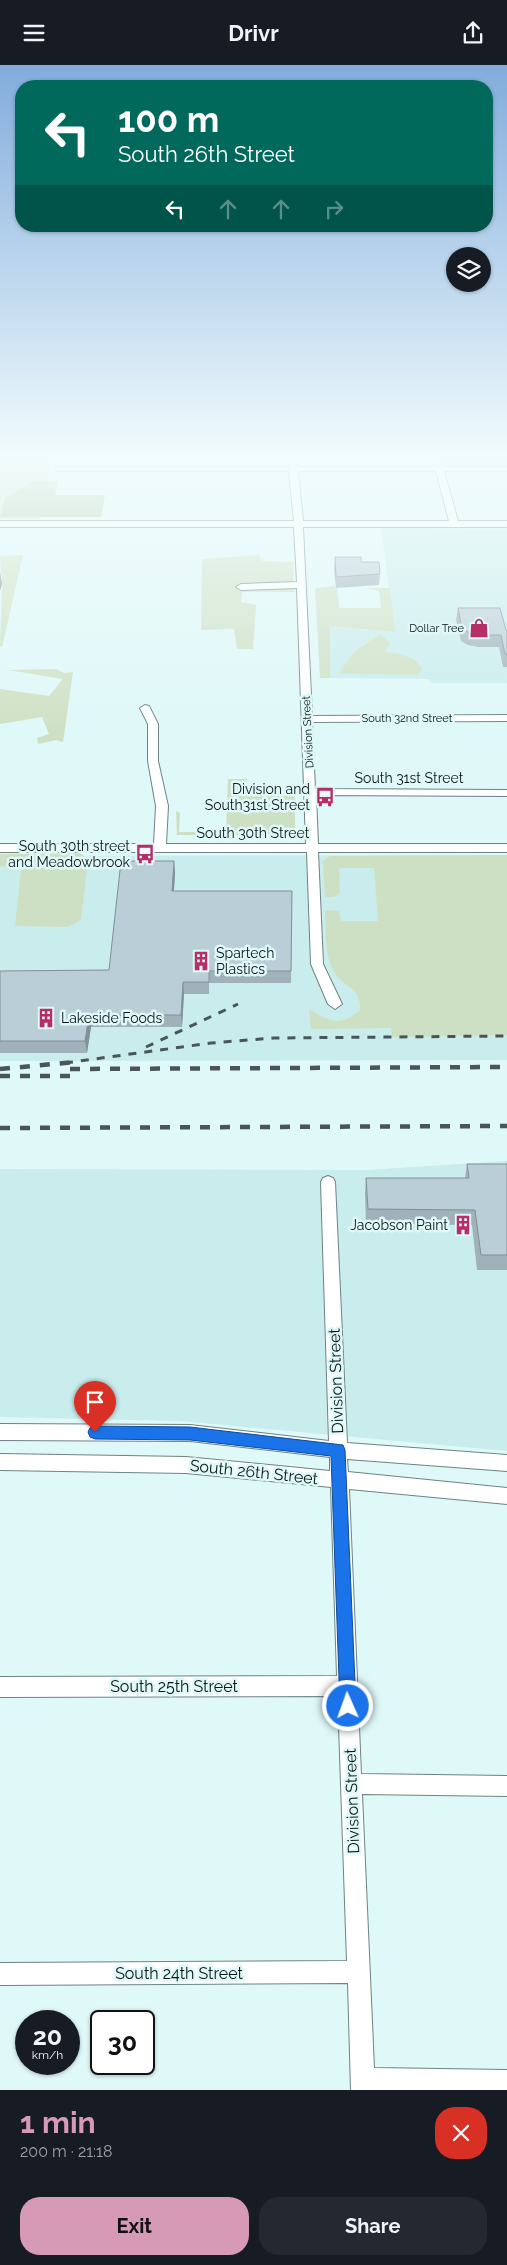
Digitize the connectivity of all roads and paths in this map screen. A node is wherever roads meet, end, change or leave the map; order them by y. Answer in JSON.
{"nodes":[{"id":1,"x":300,"y":550,"type":"edge"},
{"id":2,"x":302,"y":585,"type":"junction"},
{"id":3,"x":240,"y":587,"type":"dead end"},
{"id":4,"x":145,"y":707,"type":"dead end"},
{"id":5,"x":507,"y":718,"type":"edge"},
{"id":6,"x":307,"y":719,"type":"junction"},
{"id":7,"x":311,"y":792,"type":"junction"},
{"id":8,"x":507,"y":793,"type":"edge"},
{"id":9,"x":313,"y":848,"type":"junction"},
{"id":10,"x":507,"y":848,"type":"edge"},
{"id":11,"x":0,"y":849,"type":"edge"},
{"id":12,"x":160,"y":849,"type":"junction"},
{"id":13,"x":335,"y":1004,"type":"dead end"},
{"id":14,"x":328,"y":1182,"type":"dead end"},
{"id":15,"x":0,"y":1431,"type":"edge"},
{"id":16,"x":338,"y":1450,"type":"junction"},
{"id":17,"x":0,"y":1462,"type":"edge"},
{"id":18,"x":507,"y":1463,"type":"edge"},
{"id":19,"x":339,"y":1481,"type":"junction"},
{"id":20,"x":507,"y":1496,"type":"edge"},
{"id":21,"x":348,"y":1686,"type":"junction"},
{"id":22,"x":0,"y":1687,"type":"edge"},
{"id":23,"x":352,"y":1784,"type":"junction"},
{"id":24,"x":507,"y":1786,"type":"edge"},
{"id":25,"x":359,"y":1973,"type":"junction"},
{"id":26,"x":0,"y":1974,"type":"edge"},
{"id":27,"x":507,"y":2081,"type":"edge"},
{"id":28,"x":363,"y":2084,"type":"edge"}],
"edges":[{"from":1,"to":2,"type":"street","name":"Division Street"},
{"from":2,"to":3,"type":"street"},
{"from":2,"to":6,"type":"street","name":"Division Street"},
{"from":4,"to":12,"type":"street"},
{"from":5,"to":6,"type":"street","name":"South 32nd Street"},
{"from":6,"to":7,"type":"street","name":"Division Street"},
{"from":7,"to":8,"type":"street","name":"South 31st Street"},
{"from":7,"to":9,"type":"street","name":"Division Street"},
{"from":9,"to":10,"type":"street","name":"South 30th Street"},
{"from":9,"to":12,"type":"street","name":"South 30th Street"},
{"from":9,"to":13,"type":"street","name":"Division Street"},
{"from":11,"to":12,"type":"street","name":"South 30th Street"},
{"from":14,"to":16,"type":"street","name":"Division Street"},
{"from":15,"to":16,"type":"street"},
{"from":16,"to":18,"type":"street"},
{"from":16,"to":19,"type":"street","name":"Division Street"},
{"from":17,"to":19,"type":"street","name":"South 26th Street"},
{"from":19,"to":20,"type":"street","name":"South 26th Street"},
{"from":19,"to":21,"type":"street","name":"Division Street"},
{"from":21,"to":22,"type":"street","name":"South 25th Street"},
{"from":21,"to":23,"type":"street","name":"Division Street"},
{"from":23,"to":24,"type":"street"},
{"from":23,"to":25,"type":"street","name":"Division Street"},
{"from":25,"to":26,"type":"street","name":"South 24th Street"},
{"from":25,"to":28,"type":"street","name":"Division Street"},
{"from":27,"to":28,"type":"street"}]}
